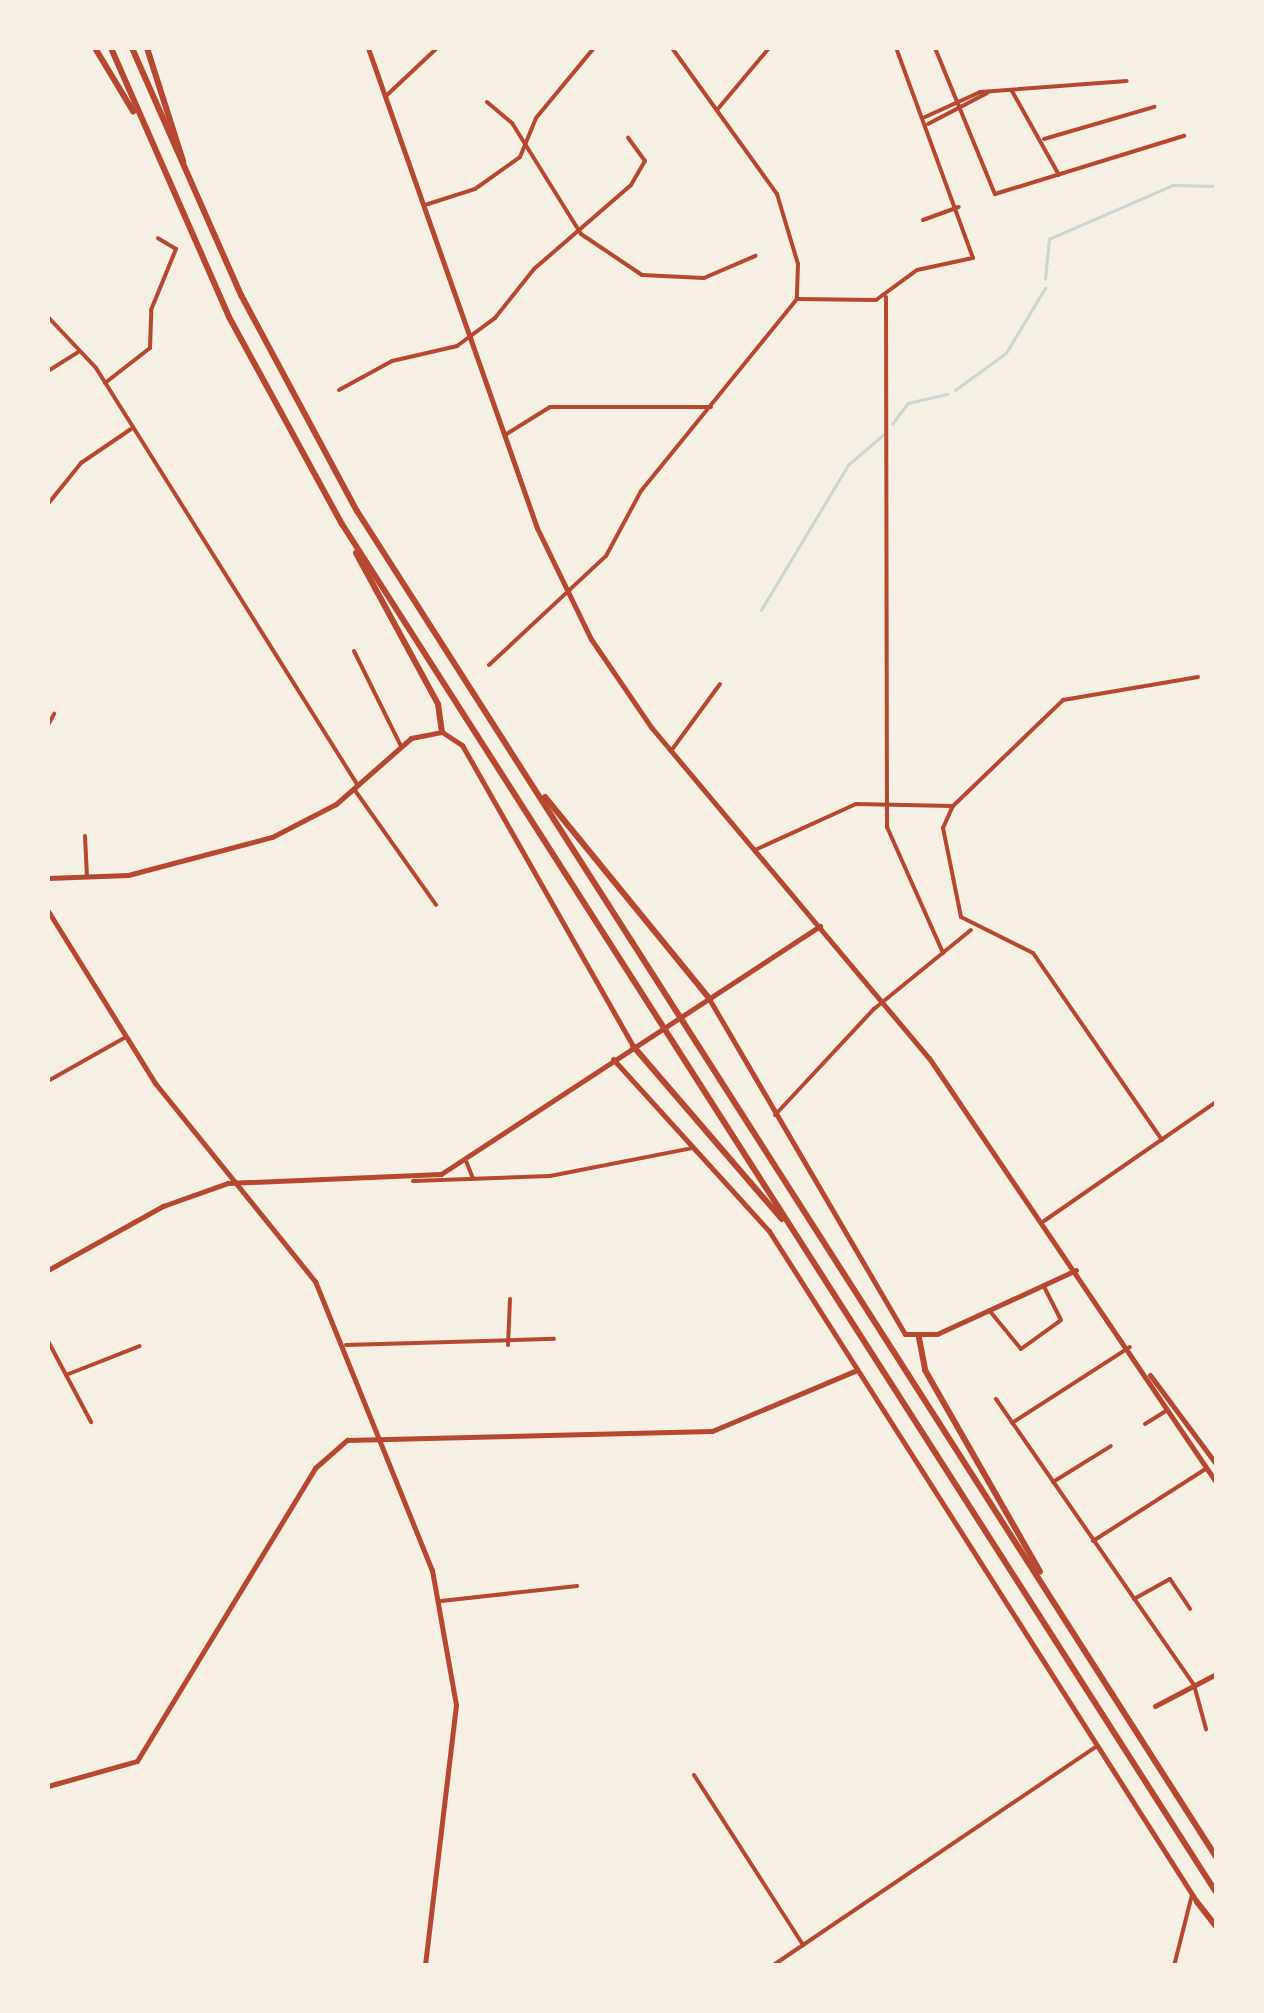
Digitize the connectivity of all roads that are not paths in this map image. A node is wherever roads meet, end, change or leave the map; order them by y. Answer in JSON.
{"nodes":[{"id":1,"x":96,"y":48,"type":"edge"},
{"id":2,"x":111,"y":48,"type":"edge"},
{"id":3,"x":132,"y":48,"type":"edge"},
{"id":4,"x":147,"y":48,"type":"edge"},
{"id":5,"x":368,"y":48,"type":"edge"},
{"id":6,"x":437,"y":48,"type":"edge"},
{"id":7,"x":594,"y":48,"type":"edge"},
{"id":8,"x":672,"y":48,"type":"edge"},
{"id":9,"x":769,"y":48,"type":"edge"},
{"id":10,"x":896,"y":48,"type":"edge"},
{"id":11,"x":936,"y":48,"type":"edge"},
{"id":12,"x":1128,"y":81,"type":"dead end"},
{"id":13,"x":1012,"y":91,"type":"junction"},
{"id":14,"x":987,"y":93,"type":"junction"},
{"id":15,"x":387,"y":95,"type":"junction"},
{"id":16,"x":487,"y":102,"type":"dead end"},
{"id":17,"x":958,"y":106,"type":"junction"},
{"id":18,"x":1154,"y":108,"type":"dead end"},
{"id":19,"x":717,"y":110,"type":"junction"},
{"id":20,"x":942,"y":112,"type":"junction"},
{"id":21,"x":961,"y":113,"type":"junction"},
{"id":22,"x":925,"y":117,"type":"junction"},
{"id":23,"x":945,"y":119,"type":"junction"},
{"id":24,"x":142,"y":124,"type":"junction"},
{"id":25,"x":928,"y":124,"type":"junction"},
{"id":26,"x":1184,"y":136,"type":"dead end"},
{"id":27,"x":628,"y":138,"type":"dead end"},
{"id":28,"x":1044,"y":139,"type":"junction"},
{"id":29,"x":525,"y":146,"type":"junction"},
{"id":30,"x":1060,"y":176,"type":"junction"},
{"id":31,"x":194,"y":196,"type":"junction"},
{"id":32,"x":426,"y":206,"type":"junction"},
{"id":33,"x":960,"y":207,"type":"junction"},
{"id":34,"x":923,"y":220,"type":"dead end"},
{"id":35,"x":581,"y":234,"type":"junction"},
{"id":36,"x":158,"y":238,"type":"dead end"},
{"id":37,"x":755,"y":256,"type":"dead end"},
{"id":38,"x":886,"y":297,"type":"junction"},
{"id":39,"x":797,"y":299,"type":"junction"},
{"id":40,"x":48,"y":317,"type":"edge"},
{"id":41,"x":470,"y":336,"type":"junction"},
{"id":42,"x":78,"y":352,"type":"junction"},
{"id":43,"x":48,"y":371,"type":"edge"},
{"id":44,"x":105,"y":384,"type":"junction"},
{"id":45,"x":340,"y":390,"type":"dead end"},
{"id":46,"x":714,"y":408,"type":"junction"},
{"id":47,"x":131,"y":429,"type":"junction"},
{"id":48,"x":504,"y":436,"type":"junction"},
{"id":49,"x":48,"y":504,"type":"edge"},
{"id":50,"x":342,"y":524,"type":"junction"},
{"id":51,"x":567,"y":595,"type":"junction"},
{"id":52,"x":354,"y":650,"type":"dead end"},
{"id":53,"x":490,"y":665,"type":"dead end"},
{"id":54,"x":1198,"y":677,"type":"dead end"},
{"id":55,"x":720,"y":684,"type":"dead end"},
{"id":56,"x":54,"y":714,"type":"dead end"},
{"id":57,"x":48,"y":725,"type":"edge"},
{"id":58,"x":442,"y":732,"type":"junction"},
{"id":59,"x":401,"y":746,"type":"junction"},
{"id":60,"x":671,"y":751,"type":"junction"},
{"id":61,"x":520,"y":765,"type":"junction"},
{"id":62,"x":356,"y":788,"type":"junction"},
{"id":63,"x":888,"y":804,"type":"junction"},
{"id":64,"x":952,"y":806,"type":"junction"},
{"id":65,"x":84,"y":836,"type":"dead end"},
{"id":66,"x":755,"y":850,"type":"junction"},
{"id":67,"x":48,"y":878,"type":"edge"},
{"id":68,"x":87,"y":878,"type":"junction"},
{"id":69,"x":436,"y":905,"type":"dead end"},
{"id":70,"x":48,"y":911,"type":"edge"},
{"id":71,"x":820,"y":926,"type":"junction"},
{"id":72,"x":972,"y":929,"type":"junction"},
{"id":73,"x":943,"y":954,"type":"junction"},
{"id":74,"x":708,"y":997,"type":"junction"},
{"id":75,"x":884,"y":1001,"type":"junction"},
{"id":76,"x":124,"y":1038,"type":"junction"},
{"id":77,"x":632,"y":1046,"type":"junction"},
{"id":78,"x":613,"y":1059,"type":"junction"},
{"id":79,"x":48,"y":1081,"type":"edge"},
{"id":80,"x":1216,"y":1102,"type":"edge"},
{"id":81,"x":776,"y":1115,"type":"junction"},
{"id":82,"x":1162,"y":1140,"type":"junction"},
{"id":83,"x":693,"y":1148,"type":"junction"},
{"id":84,"x":466,"y":1161,"type":"junction"},
{"id":85,"x":473,"y":1178,"type":"junction"},
{"id":86,"x":413,"y":1180,"type":"junction"},
{"id":87,"x":239,"y":1182,"type":"junction"},
{"id":88,"x":1044,"y":1222,"type":"junction"},
{"id":89,"x":793,"y":1231,"type":"junction"},
{"id":90,"x":48,"y":1270,"type":"edge"},
{"id":91,"x":1076,"y":1270,"type":"junction"},
{"id":92,"x":1043,"y":1285,"type":"junction"},
{"id":93,"x":510,"y":1298,"type":"dead end"},
{"id":94,"x":989,"y":1310,"type":"junction"},
{"id":95,"x":918,"y":1338,"type":"junction"},
{"id":96,"x":554,"y":1339,"type":"dead end"},
{"id":97,"x":48,"y":1340,"type":"edge"},
{"id":98,"x":508,"y":1344,"type":"junction"},
{"id":99,"x":346,"y":1345,"type":"junction"},
{"id":100,"x":140,"y":1346,"type":"dead end"},
{"id":101,"x":1130,"y":1347,"type":"junction"},
{"id":102,"x":857,"y":1370,"type":"junction"},
{"id":103,"x":1148,"y":1373,"type":"junction"},
{"id":104,"x":66,"y":1376,"type":"junction"},
{"id":105,"x":996,"y":1400,"type":"dead end"},
{"id":106,"x":1167,"y":1410,"type":"junction"},
{"id":107,"x":90,"y":1422,"type":"dead end"},
{"id":108,"x":1012,"y":1423,"type":"junction"},
{"id":109,"x":1145,"y":1424,"type":"dead end"},
{"id":110,"x":381,"y":1435,"type":"junction"},
{"id":111,"x":1111,"y":1446,"type":"dead end"},
{"id":112,"x":1216,"y":1464,"type":"edge"},
{"id":113,"x":1207,"y":1468,"type":"junction"},
{"id":114,"x":1053,"y":1482,"type":"junction"},
{"id":115,"x":1216,"y":1482,"type":"edge"},
{"id":116,"x":1093,"y":1540,"type":"junction"},
{"id":117,"x":578,"y":1586,"type":"dead end"},
{"id":118,"x":1049,"y":1591,"type":"junction"},
{"id":119,"x":441,"y":1600,"type":"junction"},
{"id":120,"x":1134,"y":1600,"type":"junction"},
{"id":121,"x":1190,"y":1609,"type":"dead end"},
{"id":122,"x":1216,"y":1674,"type":"edge"},
{"id":123,"x":1194,"y":1686,"type":"junction"},
{"id":124,"x":1156,"y":1706,"type":"dead end"},
{"id":125,"x":1206,"y":1729,"type":"dead end"},
{"id":126,"x":1096,"y":1747,"type":"junction"},
{"id":127,"x":694,"y":1775,"type":"dead end"},
{"id":128,"x":48,"y":1786,"type":"edge"},
{"id":129,"x":1216,"y":1858,"type":"edge"},
{"id":130,"x":1216,"y":1892,"type":"edge"},
{"id":131,"x":1194,"y":1899,"type":"junction"},
{"id":132,"x":1216,"y":1926,"type":"edge"},
{"id":133,"x":803,"y":1945,"type":"junction"},
{"id":134,"x":425,"y":1966,"type":"edge"},
{"id":135,"x":772,"y":1966,"type":"edge"},
{"id":136,"x":1174,"y":1966,"type":"edge"}],
"edges":[{"from":1,"to":24,"type":"highway"},
{"from":2,"to":24,"type":"highway"},
{"from":3,"to":31,"type":"highway"},
{"from":4,"to":31,"type":"highway"},
{"from":5,"to":15,"type":"street"},
{"from":6,"to":15,"type":"street"},
{"from":7,"to":29,"type":"street"},
{"from":8,"to":19,"type":"street"},
{"from":9,"to":19,"type":"street"},
{"from":10,"to":22,"type":"street"},
{"from":11,"to":17,"type":"street"},
{"from":12,"to":13,"type":"street"},
{"from":13,"to":14,"type":"street"},
{"from":13,"to":28,"type":"street"},
{"from":14,"to":17,"type":"street"},
{"from":14,"to":21,"type":"street"},
{"from":15,"to":32,"type":"street"},
{"from":16,"to":29,"type":"street"},
{"from":17,"to":20,"type":"street"},
{"from":17,"to":21,"type":"street"},
{"from":18,"to":28,"type":"street"},
{"from":19,"to":39,"type":"street"},
{"from":20,"to":22,"type":"street"},
{"from":20,"to":23,"type":"street"},
{"from":21,"to":23,"type":"street"},
{"from":21,"to":30,"type":"street"},
{"from":22,"to":25,"type":"street"},
{"from":23,"to":25,"type":"street"},
{"from":24,"to":50,"type":"highway"},
{"from":25,"to":33,"type":"street"},
{"from":26,"to":30,"type":"street"},
{"from":27,"to":35,"type":"street"},
{"from":28,"to":30,"type":"street"},
{"from":29,"to":32,"type":"street"},
{"from":29,"to":35,"type":"street"},
{"from":31,"to":61,"type":"highway"},
{"from":32,"to":41,"type":"street"},
{"from":33,"to":34,"type":"street"},
{"from":33,"to":38,"type":"street"},
{"from":35,"to":37,"type":"street"},
{"from":35,"to":41,"type":"street"},
{"from":36,"to":44,"type":"street"},
{"from":38,"to":39,"type":"street"},
{"from":38,"to":63,"type":"street"},
{"from":39,"to":46,"type":"street"},
{"from":40,"to":42,"type":"street"},
{"from":41,"to":45,"type":"street"},
{"from":41,"to":48,"type":"street"},
{"from":42,"to":43,"type":"street"},
{"from":42,"to":44,"type":"street"},
{"from":44,"to":47,"type":"street"},
{"from":46,"to":48,"type":"street"},
{"from":46,"to":51,"type":"street"},
{"from":47,"to":49,"type":"street"},
{"from":47,"to":62,"type":"street"},
{"from":48,"to":51,"type":"street"},
{"from":50,"to":58,"type":"highway"},
{"from":50,"to":89,"type":"highway"},
{"from":51,"to":53,"type":"street"},
{"from":51,"to":60,"type":"street"},
{"from":52,"to":59,"type":"street"},
{"from":54,"to":64,"type":"street"},
{"from":55,"to":60,"type":"street"},
{"from":56,"to":57,"type":"street"},
{"from":58,"to":59,"type":"street"},
{"from":58,"to":77,"type":"street"},
{"from":59,"to":62,"type":"street"},
{"from":60,"to":66,"type":"street"},
{"from":61,"to":74,"type":"highway"},
{"from":61,"to":118,"type":"highway"},
{"from":62,"to":68,"type":"street"},
{"from":62,"to":69,"type":"street"},
{"from":63,"to":64,"type":"street"},
{"from":63,"to":66,"type":"street"},
{"from":63,"to":73,"type":"street"},
{"from":64,"to":72,"type":"street"},
{"from":65,"to":68,"type":"street"},
{"from":66,"to":71,"type":"street"},
{"from":67,"to":68,"type":"street"},
{"from":70,"to":76,"type":"street"},
{"from":71,"to":74,"type":"street"},
{"from":71,"to":75,"type":"street"},
{"from":72,"to":73,"type":"street"},
{"from":72,"to":82,"type":"street"},
{"from":73,"to":75,"type":"street"},
{"from":74,"to":77,"type":"street"},
{"from":74,"to":81,"type":"street"},
{"from":75,"to":81,"type":"street"},
{"from":75,"to":88,"type":"street"},
{"from":76,"to":79,"type":"street"},
{"from":76,"to":87,"type":"street"},
{"from":77,"to":78,"type":"street"},
{"from":77,"to":89,"type":"highway"},
{"from":78,"to":83,"type":"street"},
{"from":78,"to":84,"type":"street"},
{"from":80,"to":82,"type":"street"},
{"from":81,"to":95,"type":"street"},
{"from":82,"to":88,"type":"street"},
{"from":83,"to":85,"type":"street"},
{"from":83,"to":102,"type":"street"},
{"from":84,"to":85,"type":"street"},
{"from":84,"to":86,"type":"street"},
{"from":85,"to":86,"type":"street"},
{"from":86,"to":87,"type":"street"},
{"from":87,"to":90,"type":"street"},
{"from":87,"to":99,"type":"street"},
{"from":88,"to":91,"type":"street"},
{"from":89,"to":130,"type":"highway"},
{"from":91,"to":92,"type":"street"},
{"from":91,"to":101,"type":"street"},
{"from":92,"to":94,"type":"street"},
{"from":92,"to":94,"type":"street"},
{"from":93,"to":98,"type":"street"},
{"from":94,"to":95,"type":"street"},
{"from":95,"to":118,"type":"highway"},
{"from":96,"to":98,"type":"street"},
{"from":97,"to":104,"type":"street"},
{"from":98,"to":99,"type":"street"},
{"from":99,"to":110,"type":"street"},
{"from":100,"to":104,"type":"street"},
{"from":101,"to":103,"type":"street"},
{"from":101,"to":108,"type":"street"},
{"from":102,"to":110,"type":"street"},
{"from":102,"to":126,"type":"street"},
{"from":103,"to":106,"type":"street"},
{"from":103,"to":112,"type":"street"},
{"from":104,"to":107,"type":"street"},
{"from":105,"to":108,"type":"street"},
{"from":106,"to":109,"type":"street"},
{"from":106,"to":113,"type":"street"},
{"from":108,"to":114,"type":"street"},
{"from":110,"to":119,"type":"street"},
{"from":110,"to":128,"type":"street"},
{"from":111,"to":114,"type":"street"},
{"from":113,"to":115,"type":"street"},
{"from":113,"to":116,"type":"street"},
{"from":114,"to":116,"type":"street"},
{"from":116,"to":120,"type":"street"},
{"from":117,"to":119,"type":"street"},
{"from":118,"to":129,"type":"highway"},
{"from":119,"to":134,"type":"street"},
{"from":120,"to":121,"type":"street"},
{"from":120,"to":123,"type":"street"},
{"from":122,"to":123,"type":"street"},
{"from":123,"to":124,"type":"street"},
{"from":123,"to":125,"type":"street"},
{"from":126,"to":131,"type":"street"},
{"from":126,"to":133,"type":"street"},
{"from":127,"to":133,"type":"street"},
{"from":131,"to":132,"type":"highway"},
{"from":131,"to":136,"type":"street"},
{"from":133,"to":135,"type":"street"}]}
